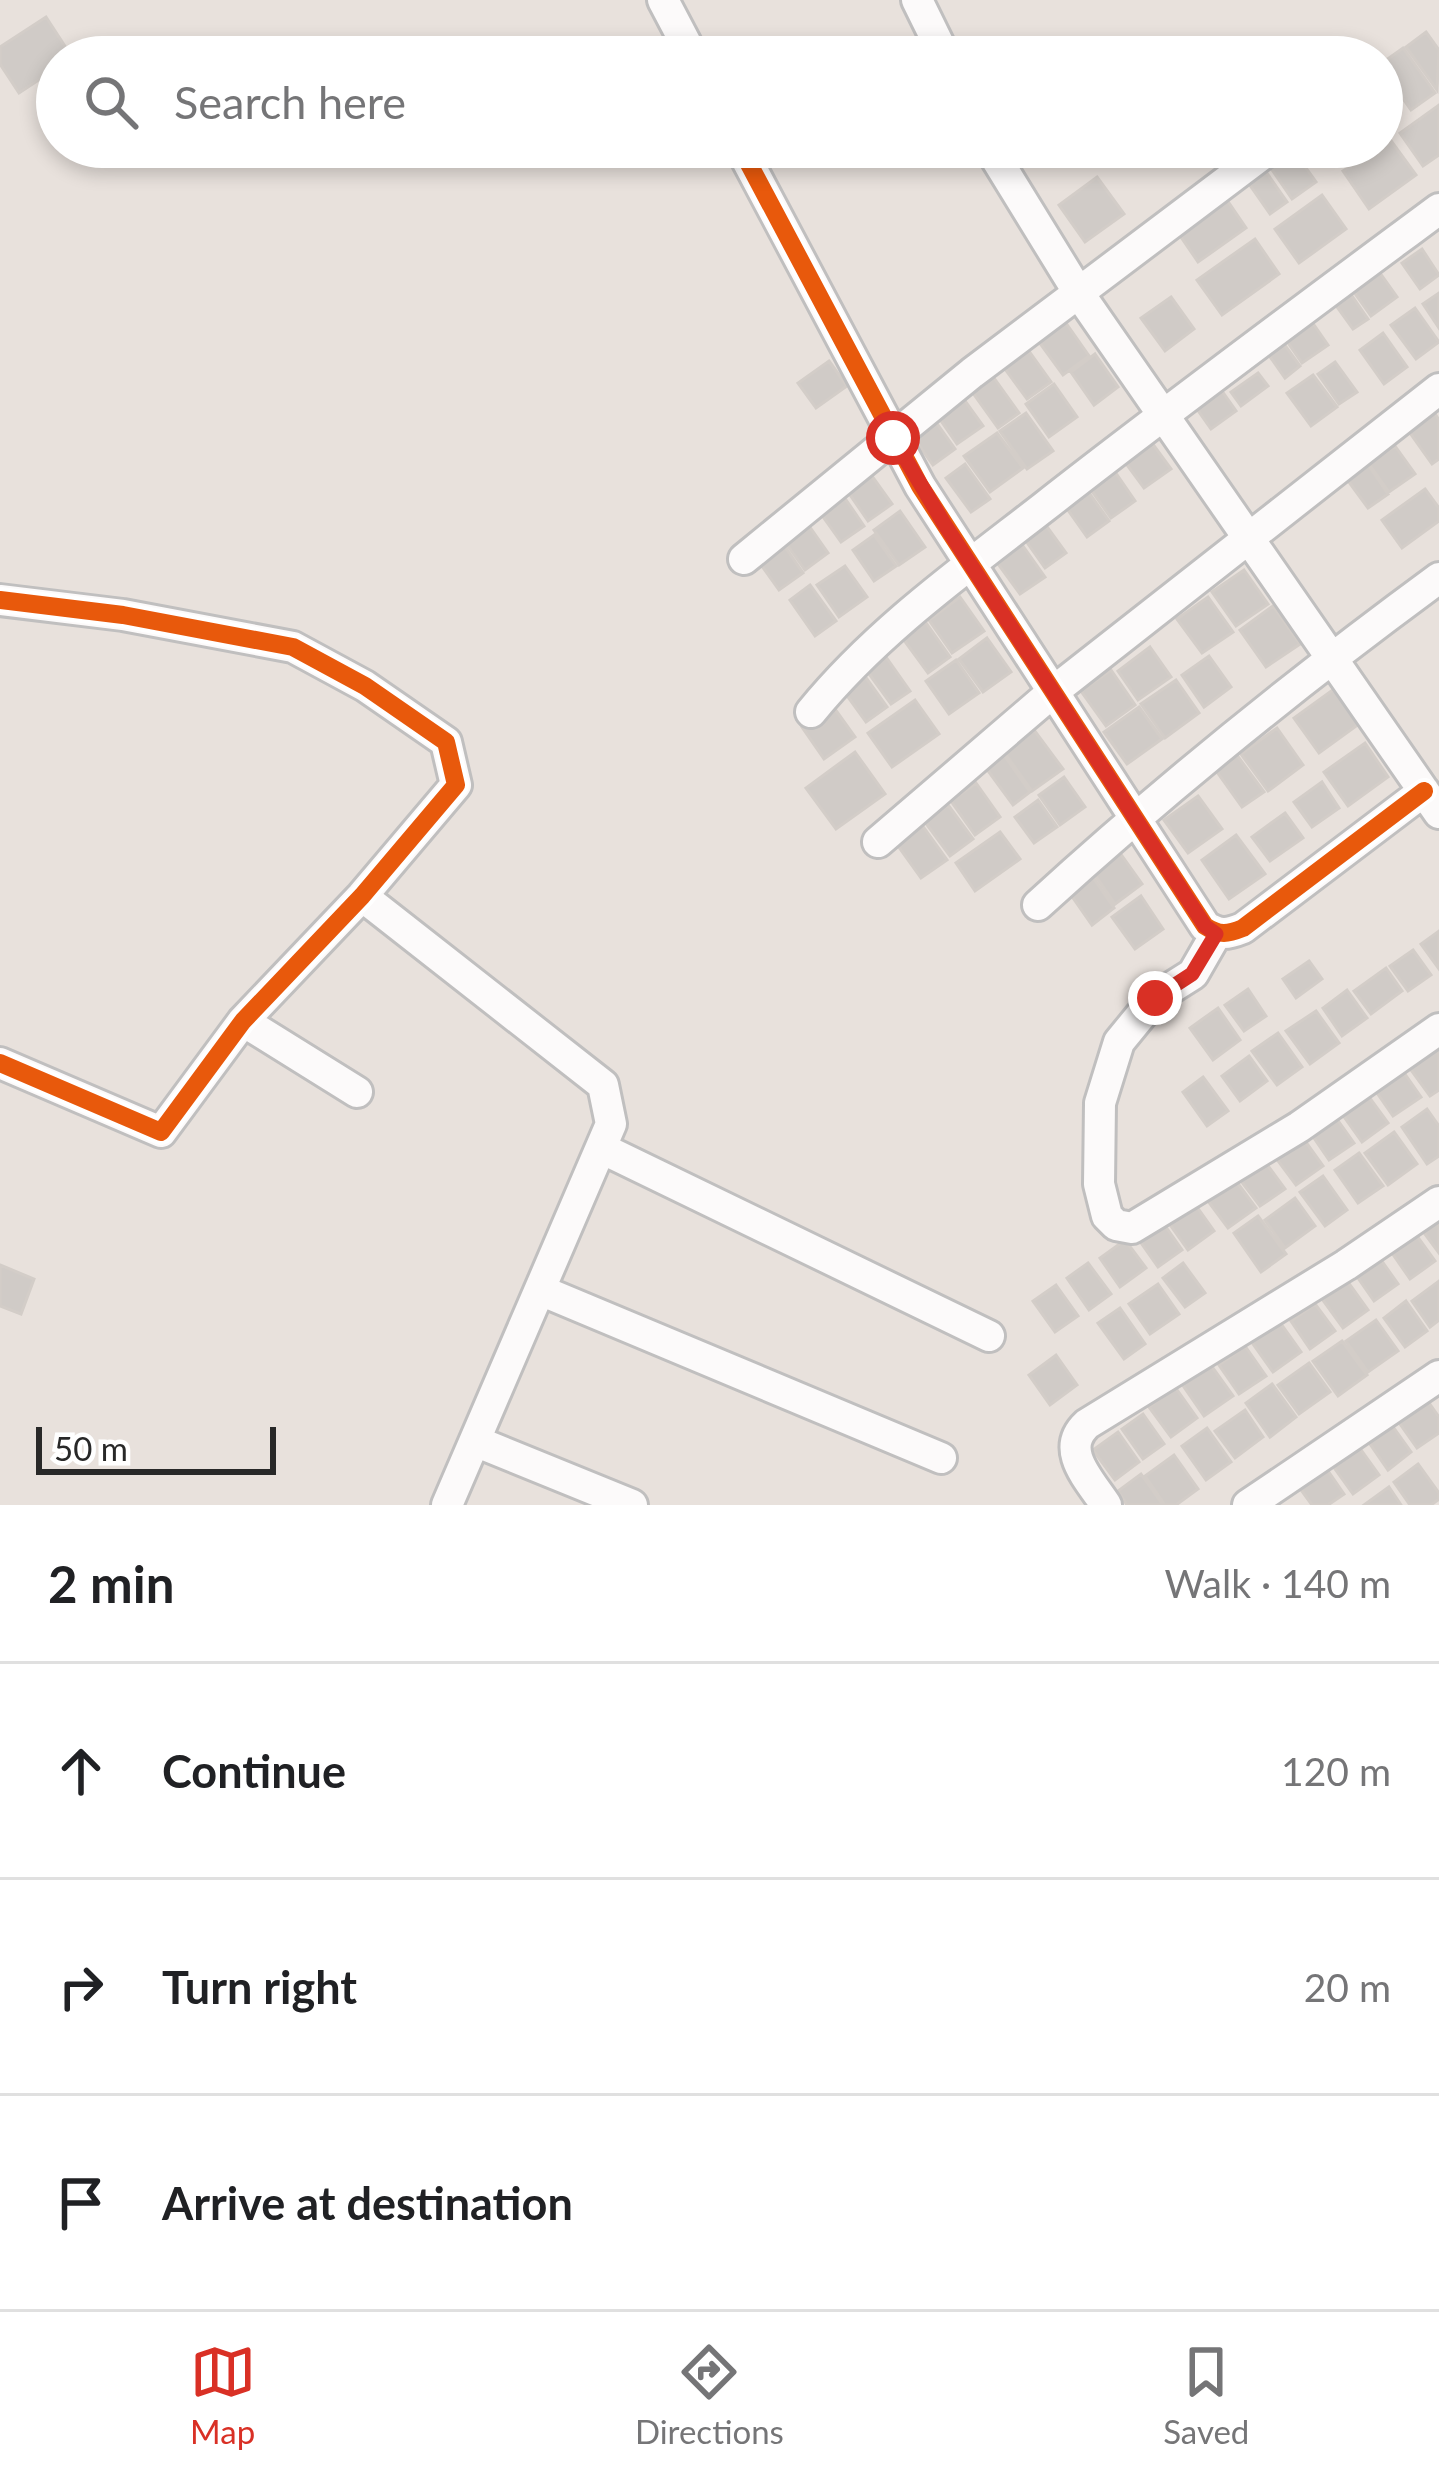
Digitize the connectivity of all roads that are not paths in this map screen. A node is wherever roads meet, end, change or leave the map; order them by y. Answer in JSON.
{"nodes":[{"id":1,"x":663,"y":0,"type":"edge"},
{"id":2,"x":917,"y":0,"type":"edge"},
{"id":3,"x":682,"y":36,"type":"edge"},
{"id":4,"x":935,"y":36,"type":"edge"},
{"id":5,"x":751,"y":168,"type":"edge"},
{"id":6,"x":1002,"y":168,"type":"edge"},
{"id":7,"x":1245,"y":168,"type":"edge"},
{"id":8,"x":1439,"y":209,"type":"edge"},
{"id":9,"x":1081,"y":295,"type":"junction"},
{"id":10,"x":1439,"y":389,"type":"edge"},
{"id":11,"x":1165,"y":412,"type":"junction"},
{"id":12,"x":893,"y":438,"type":"junction"},
{"id":13,"x":1251,"y":537,"type":"junction"},
{"id":14,"x":744,"y":559,"type":"dead end"},
{"id":15,"x":972,"y":563,"type":"junction"},
{"id":16,"x":1439,"y":578,"type":"edge"},
{"id":17,"x":0,"y":600,"type":"edge"},
{"id":18,"x":1331,"y":657,"type":"junction"},
{"id":19,"x":1054,"y":691,"type":"junction"},
{"id":20,"x":811,"y":712,"type":"dead end"},
{"id":21,"x":1429,"y":786,"type":"edge"},
{"id":22,"x":1134,"y":818,"type":"junction"},
{"id":23,"x":878,"y":842,"type":"dead end"},
{"id":24,"x":362,"y":896,"type":"junction"},
{"id":25,"x":1038,"y":904,"type":"dead end"},
{"id":26,"x":1216,"y":934,"type":"junction"},
{"id":27,"x":244,"y":1021,"type":"junction"},
{"id":28,"x":1439,"y":1029,"type":"edge"},
{"id":29,"x":0,"y":1063,"type":"edge"},
{"id":30,"x":357,"y":1092,"type":"dead end"},
{"id":31,"x":602,"y":1148,"type":"junction"},
{"id":32,"x":1439,"y":1202,"type":"edge"},
{"id":33,"x":540,"y":1290,"type":"junction"},
{"id":34,"x":989,"y":1336,"type":"dead end"},
{"id":35,"x":1439,"y":1376,"type":"edge"},
{"id":36,"x":475,"y":1441,"type":"junction"},
{"id":37,"x":941,"y":1458,"type":"dead end"},
{"id":38,"x":447,"y":1505,"type":"edge"},
{"id":39,"x":632,"y":1505,"type":"edge"},
{"id":40,"x":1106,"y":1505,"type":"edge"},
{"id":41,"x":1248,"y":1505,"type":"edge"}],
"edges":[{"from":1,"to":3,"type":"street"},
{"from":2,"to":4,"type":"street"},
{"from":5,"to":12,"type":"street"},
{"from":6,"to":9,"type":"street"},
{"from":7,"to":9,"type":"street"},
{"from":8,"to":11,"type":"street"},
{"from":9,"to":11,"type":"street"},
{"from":9,"to":12,"type":"street"},
{"from":10,"to":13,"type":"street"},
{"from":11,"to":13,"type":"street"},
{"from":11,"to":15,"type":"street"},
{"from":12,"to":14,"type":"street"},
{"from":12,"to":15,"type":"street"},
{"from":13,"to":18,"type":"street"},
{"from":13,"to":19,"type":"street"},
{"from":15,"to":19,"type":"street"},
{"from":15,"to":20,"type":"street"},
{"from":16,"to":18,"type":"street"},
{"from":17,"to":24,"type":"street"},
{"from":18,"to":21,"type":"street"},
{"from":18,"to":22,"type":"street"},
{"from":19,"to":22,"type":"street"},
{"from":19,"to":23,"type":"street"},
{"from":21,"to":26,"type":"street"},
{"from":22,"to":25,"type":"street"},
{"from":22,"to":26,"type":"street"},
{"from":24,"to":27,"type":"street"},
{"from":24,"to":31,"type":"street"},
{"from":26,"to":28,"type":"street"},
{"from":27,"to":29,"type":"street"},
{"from":27,"to":30,"type":"street"},
{"from":31,"to":33,"type":"street"},
{"from":31,"to":34,"type":"street"},
{"from":32,"to":40,"type":"street"},
{"from":33,"to":36,"type":"street"},
{"from":33,"to":37,"type":"street"},
{"from":35,"to":41,"type":"street"},
{"from":36,"to":38,"type":"street"},
{"from":36,"to":39,"type":"street"}]}
